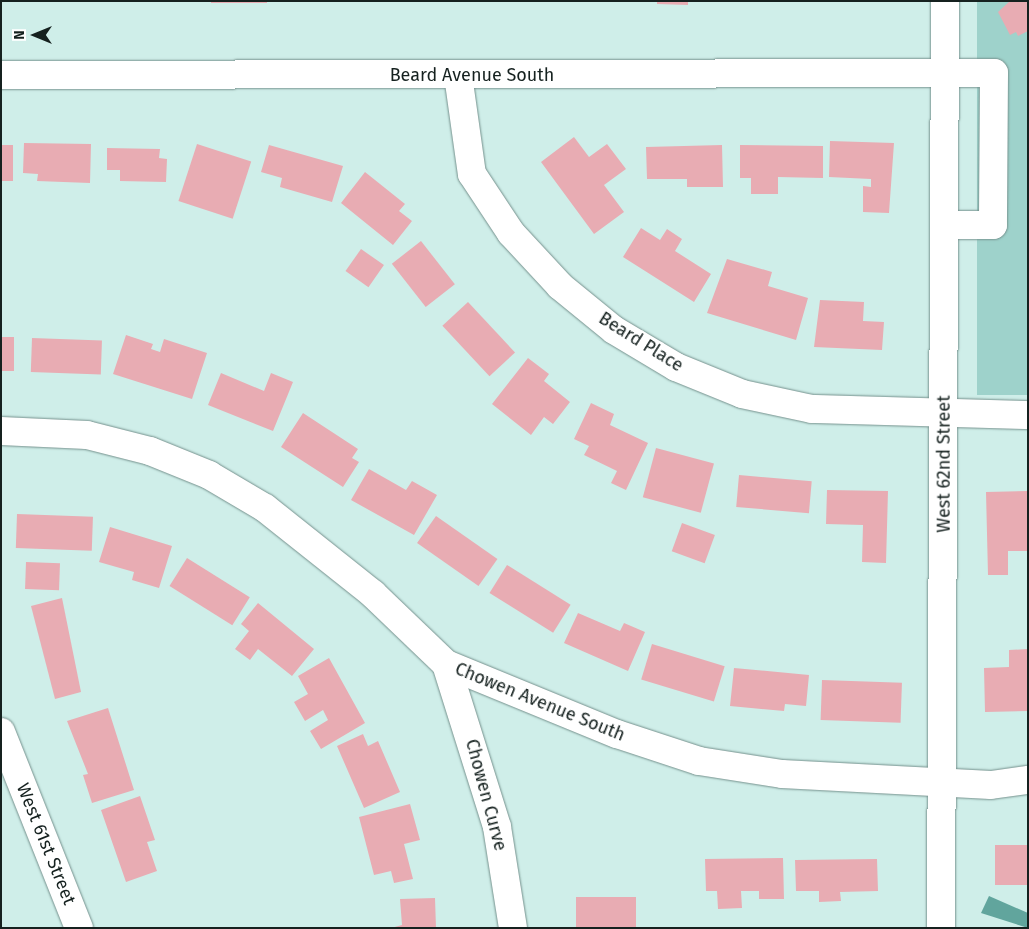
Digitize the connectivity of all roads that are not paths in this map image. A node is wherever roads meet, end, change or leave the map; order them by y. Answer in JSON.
{"nodes":[{"id":1,"x":945,"y":1,"type":"edge"},
{"id":2,"x":944,"y":73,"type":"junction"},
{"id":3,"x":1,"y":75,"type":"edge"},
{"id":4,"x":458,"y":75,"type":"junction"},
{"id":5,"x":946,"y":225,"type":"junction"},
{"id":6,"x":945,"y":413,"type":"junction"},
{"id":7,"x":1028,"y":415,"type":"edge"},
{"id":8,"x":1,"y":431,"type":"edge"},
{"id":9,"x":446,"y":664,"type":"junction"},
{"id":10,"x":1,"y":732,"type":"edge"},
{"id":11,"x":1028,"y":780,"type":"edge"},
{"id":12,"x":942,"y":782,"type":"junction"},
{"id":13,"x":14,"y":798,"type":"edge"},
{"id":14,"x":79,"y":928,"type":"edge"},
{"id":15,"x":513,"y":928,"type":"edge"},
{"id":16,"x":941,"y":928,"type":"edge"}],
"edges":[{"from":1,"to":2,"type":"street","name":"West 62nd Street"},
{"from":2,"to":4,"type":"street","name":"Beard Avenue South"},
{"from":2,"to":5,"type":"street","name":"West 62nd Street"},
{"from":2,"to":5,"type":"street","name":"Beard Avenue South"},
{"from":3,"to":4,"type":"street","name":"Beard Avenue South"},
{"from":4,"to":6,"type":"street","name":"Beard Place"},
{"from":5,"to":6,"type":"street","name":"West 62nd Street"},
{"from":6,"to":7,"type":"street","name":"Beard Place"},
{"from":6,"to":12,"type":"street","name":"West 62nd Street"},
{"from":8,"to":9,"type":"street","name":"Chowen Avenue South"},
{"from":9,"to":12,"type":"street","name":"Chowen Avenue South"},
{"from":9,"to":15,"type":"street","name":"Chowen Curve"},
{"from":10,"to":13,"type":"street","name":"West 61st Street"},
{"from":11,"to":12,"type":"street","name":"Chowen Avenue South"},
{"from":12,"to":16,"type":"street","name":"West 62nd Street"},
{"from":13,"to":14,"type":"street","name":"West 61st Street"}]}
